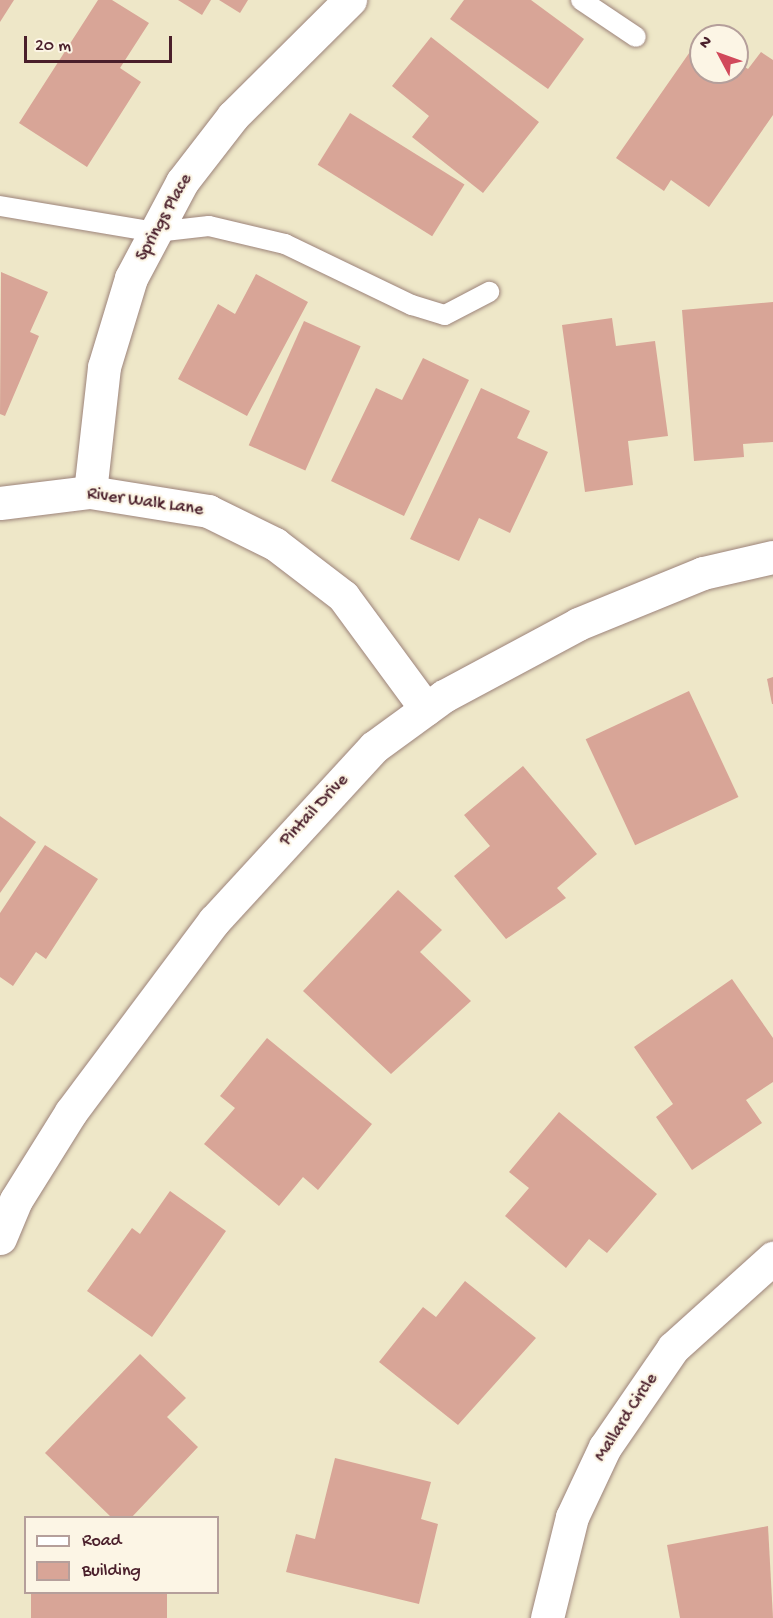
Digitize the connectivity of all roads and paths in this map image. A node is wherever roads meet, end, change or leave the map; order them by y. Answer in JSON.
{"nodes":[{"id":1,"x":350,"y":0,"type":"edge"},
{"id":2,"x":581,"y":0,"type":"edge"},
{"id":3,"x":636,"y":37,"type":"dead end"},
{"id":4,"x":0,"y":206,"type":"edge"},
{"id":5,"x":156,"y":232,"type":"junction"},
{"id":6,"x":489,"y":292,"type":"dead end"},
{"id":7,"x":90,"y":492,"type":"junction"},
{"id":8,"x":0,"y":503,"type":"edge"},
{"id":9,"x":773,"y":557,"type":"edge"},
{"id":10,"x":426,"y":709,"type":"junction"},
{"id":11,"x":0,"y":1238,"type":"edge"},
{"id":12,"x":773,"y":1258,"type":"edge"},
{"id":13,"x":547,"y":1618,"type":"edge"}],
"edges":[{"from":1,"to":5,"type":"street","name":"Springs Place"},
{"from":2,"to":3,"type":"lane"},
{"from":4,"to":5,"type":"lane"},
{"from":5,"to":6,"type":"lane"},
{"from":5,"to":7,"type":"street","name":"Springs Place"},
{"from":7,"to":8,"type":"street","name":"River Walk Lane"},
{"from":7,"to":10,"type":"street","name":"River Walk Lane"},
{"from":9,"to":10,"type":"street","name":"Pintail Drive"},
{"from":10,"to":11,"type":"street","name":"Pintail Drive"},
{"from":12,"to":13,"type":"street","name":"Mallard Circle"}]}
